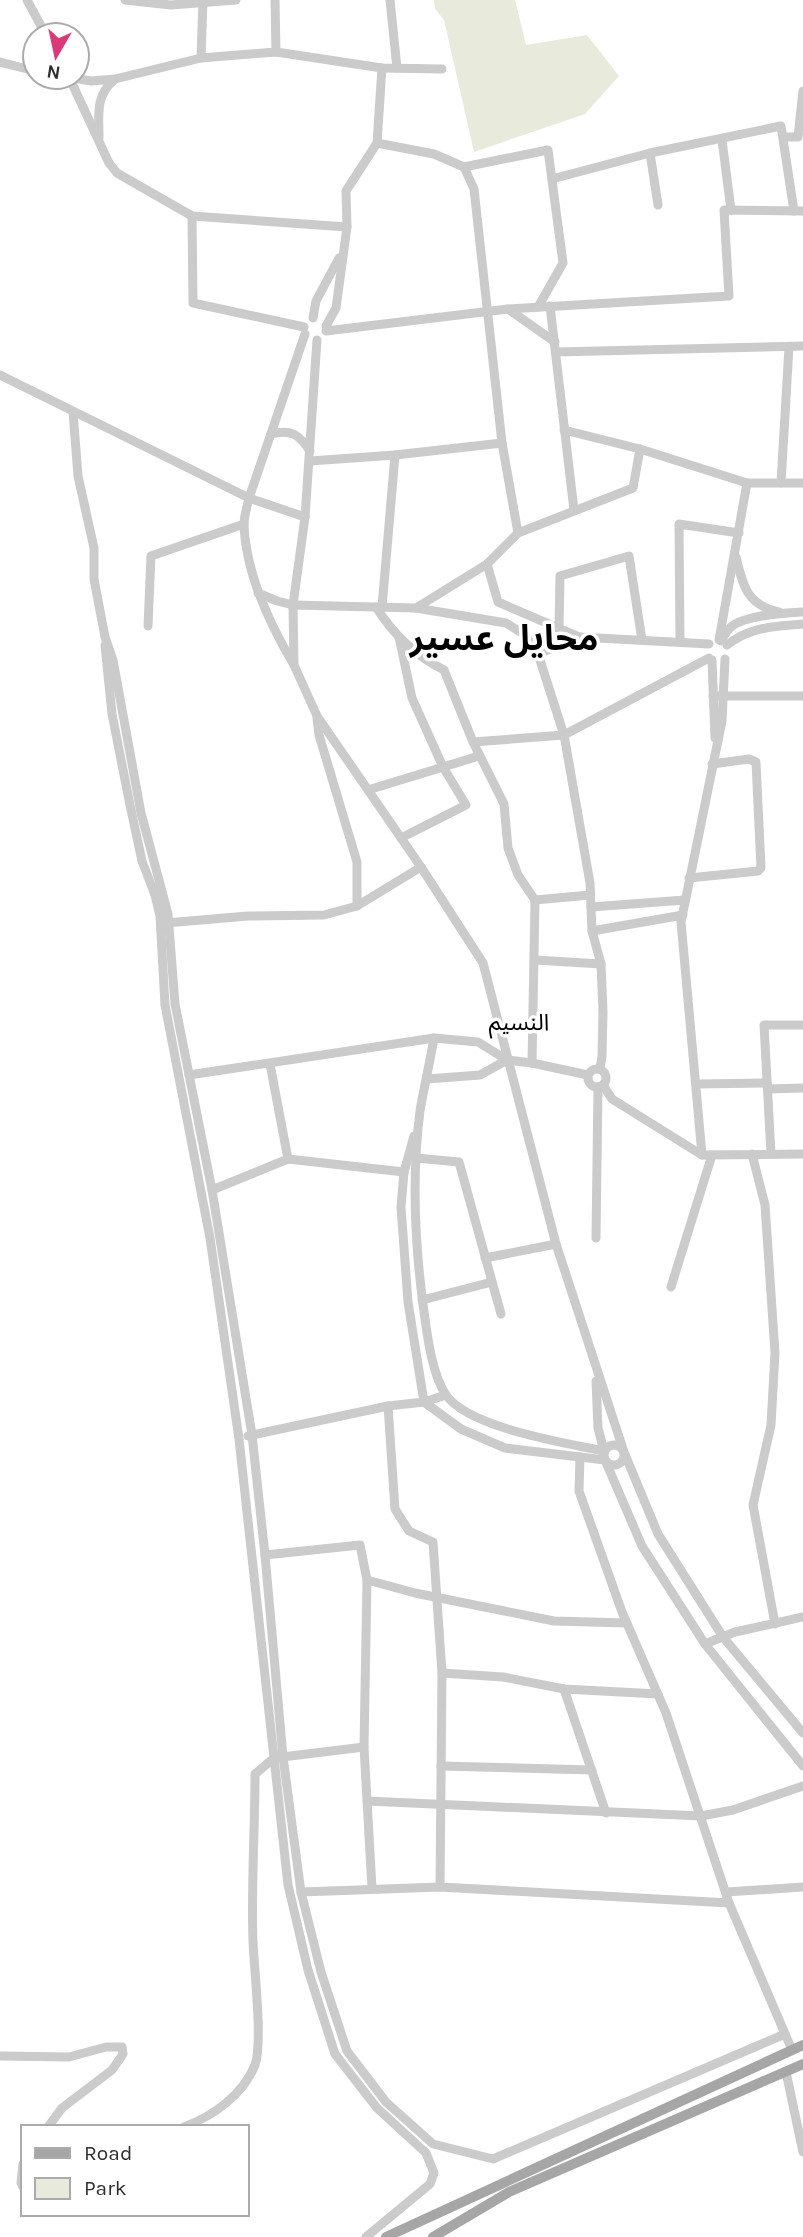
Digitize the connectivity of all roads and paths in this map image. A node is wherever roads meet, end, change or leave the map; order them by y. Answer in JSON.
{"nodes":[{"id":1,"x":27,"y":0,"type":"edge"},
{"id":2,"x":125,"y":0,"type":"edge"},
{"id":3,"x":236,"y":0,"type":"edge"},
{"id":4,"x":275,"y":0,"type":"edge"},
{"id":5,"x":390,"y":0,"type":"edge"},
{"id":6,"x":203,"y":2,"type":"edge"},
{"id":7,"x":38,"y":21,"type":"edge"},
{"id":8,"x":276,"y":52,"type":"junction"},
{"id":9,"x":201,"y":58,"type":"junction"},
{"id":10,"x":0,"y":62,"type":"edge"},
{"id":11,"x":21,"y":67,"type":"edge"},
{"id":12,"x":382,"y":68,"type":"junction"},
{"id":13,"x":397,"y":68,"type":"junction"},
{"id":14,"x":442,"y":69,"type":"dead end"},
{"id":15,"x":115,"y":79,"type":"junction"},
{"id":16,"x":91,"y":81,"type":"edge"},
{"id":17,"x":75,"y":91,"type":"edge"},
{"id":18,"x":803,"y":91,"type":"edge"},
{"id":19,"x":783,"y":137,"type":"junction"},
{"id":20,"x":722,"y":140,"type":"junction"},
{"id":21,"x":100,"y":143,"type":"junction"},
{"id":22,"x":377,"y":143,"type":"junction"},
{"id":23,"x":650,"y":153,"type":"junction"},
{"id":24,"x":464,"y":167,"type":"junction"},
{"id":25,"x":552,"y":179,"type":"junction"},
{"id":26,"x":658,"y":205,"type":"dead end"},
{"id":27,"x":731,"y":210,"type":"junction"},
{"id":28,"x":799,"y":211,"type":"edge"},
{"id":29,"x":192,"y":216,"type":"junction"},
{"id":30,"x":347,"y":227,"type":"junction"},
{"id":31,"x":342,"y":253,"type":"junction"},
{"id":32,"x":550,"y":306,"type":"junction"},
{"id":33,"x":538,"y":307,"type":"junction"},
{"id":34,"x":508,"y":309,"type":"junction"},
{"id":35,"x":487,"y":311,"type":"junction"},
{"id":36,"x":313,"y":318,"type":"junction"},
{"id":37,"x":326,"y":328,"type":"junction"},
{"id":38,"x":305,"y":331,"type":"junction"},
{"id":39,"x":317,"y":340,"type":"junction"},
{"id":40,"x":803,"y":346,"type":"edge"},
{"id":41,"x":555,"y":347,"type":"junction"},
{"id":42,"x":789,"y":347,"type":"junction"},
{"id":43,"x":0,"y":375,"type":"edge"},
{"id":44,"x":73,"y":412,"type":"junction"},
{"id":45,"x":564,"y":430,"type":"junction"},
{"id":46,"x":271,"y":434,"type":"junction"},
{"id":47,"x":502,"y":443,"type":"junction"},
{"id":48,"x":640,"y":449,"type":"junction"},
{"id":49,"x":395,"y":455,"type":"junction"},
{"id":50,"x":310,"y":456,"type":"junction"},
{"id":51,"x":747,"y":483,"type":"junction"},
{"id":52,"x":781,"y":483,"type":"junction"},
{"id":53,"x":803,"y":483,"type":"edge"},
{"id":54,"x":249,"y":498,"type":"junction"},
{"id":55,"x":573,"y":510,"type":"junction"},
{"id":56,"x":305,"y":517,"type":"junction"},
{"id":57,"x":244,"y":524,"type":"junction"},
{"id":58,"x":518,"y":533,"type":"junction"},
{"id":59,"x":739,"y":533,"type":"junction"},
{"id":60,"x":735,"y":551,"type":"junction"},
{"id":61,"x":487,"y":564,"type":"junction"},
{"id":62,"x":258,"y":593,"type":"junction"},
{"id":63,"x":293,"y":605,"type":"junction"},
{"id":64,"x":379,"y":607,"type":"junction"},
{"id":65,"x":416,"y":608,"type":"junction"},
{"id":66,"x":803,"y":612,"type":"edge"},
{"id":67,"x":784,"y":614,"type":"junction"},
{"id":68,"x":803,"y":624,"type":"edge"},
{"id":69,"x":148,"y":626,"type":"dead end"},
{"id":70,"x":559,"y":628,"type":"junction"},
{"id":71,"x":579,"y":637,"type":"junction"},
{"id":72,"x":399,"y":638,"type":"junction"},
{"id":73,"x":642,"y":640,"type":"junction"},
{"id":74,"x":680,"y":642,"type":"junction"},
{"id":75,"x":722,"y":642,"type":"junction"},
{"id":76,"x":709,"y":644,"type":"junction"},
{"id":77,"x":538,"y":654,"type":"junction"},
{"id":78,"x":711,"y":659,"type":"junction"},
{"id":79,"x":725,"y":659,"type":"junction"},
{"id":80,"x":294,"y":665,"type":"junction"},
{"id":81,"x":718,"y":696,"type":"junction"},
{"id":82,"x":803,"y":696,"type":"edge"},
{"id":83,"x":317,"y":716,"type":"junction"},
{"id":84,"x":564,"y":735,"type":"junction"},
{"id":85,"x":473,"y":742,"type":"junction"},
{"id":86,"x":479,"y":756,"type":"junction"},
{"id":87,"x":712,"y":764,"type":"junction"},
{"id":88,"x":443,"y":767,"type":"junction"},
{"id":89,"x":368,"y":790,"type":"junction"},
{"id":90,"x":401,"y":838,"type":"junction"},
{"id":91,"x":421,"y":867,"type":"junction"},
{"id":92,"x":689,"y":878,"type":"junction"},
{"id":93,"x":590,"y":895,"type":"junction"},
{"id":94,"x":535,"y":900,"type":"junction"},
{"id":95,"x":685,"y":900,"type":"junction"},
{"id":96,"x":358,"y":906,"type":"junction"},
{"id":97,"x":591,"y":907,"type":"junction"},
{"id":98,"x":682,"y":915,"type":"junction"},
{"id":99,"x":164,"y":924,"type":"junction"},
{"id":100,"x":592,"y":932,"type":"junction"},
{"id":101,"x":535,"y":960,"type":"junction"},
{"id":102,"x":601,"y":964,"type":"junction"},
{"id":103,"x":803,"y":1025,"type":"edge"},
{"id":104,"x":434,"y":1038,"type":"junction"},
{"id":105,"x":507,"y":1060,"type":"junction"},
{"id":106,"x":532,"y":1063,"type":"junction"},
{"id":107,"x":270,"y":1064,"type":"junction"},
{"id":108,"x":600,"y":1069,"type":"junction"},
{"id":109,"x":189,"y":1075,"type":"junction"},
{"id":110,"x":588,"y":1075,"type":"junction"},
{"id":111,"x":427,"y":1079,"type":"junction"},
{"id":112,"x":696,"y":1084,"type":"junction"},
{"id":113,"x":600,"y":1086,"type":"junction"},
{"id":114,"x":768,"y":1086,"type":"junction"},
{"id":115,"x":803,"y":1088,"type":"edge"},
{"id":116,"x":421,"y":1110,"type":"junction"},
{"id":117,"x":752,"y":1154,"type":"junction"},
{"id":118,"x":771,"y":1154,"type":"junction"},
{"id":119,"x":803,"y":1154,"type":"edge"},
{"id":120,"x":707,"y":1155,"type":"junction"},
{"id":121,"x":416,"y":1158,"type":"junction"},
{"id":122,"x":288,"y":1159,"type":"junction"},
{"id":123,"x":404,"y":1172,"type":"junction"},
{"id":124,"x":212,"y":1190,"type":"junction"},
{"id":125,"x":597,"y":1238,"type":"dead end"},
{"id":126,"x":556,"y":1244,"type":"junction"},
{"id":127,"x":485,"y":1258,"type":"junction"},
{"id":128,"x":492,"y":1282,"type":"junction"},
{"id":129,"x":671,"y":1287,"type":"dead end"},
{"id":130,"x":422,"y":1300,"type":"junction"},
{"id":131,"x":500,"y":1314,"type":"dead end"},
{"id":132,"x":596,"y":1368,"type":"junction"},
{"id":133,"x":446,"y":1395,"type":"junction"},
{"id":134,"x":424,"y":1402,"type":"junction"},
{"id":135,"x":388,"y":1406,"type":"junction"},
{"id":136,"x":252,"y":1435,"type":"junction"},
{"id":137,"x":239,"y":1439,"type":"junction"},
{"id":138,"x":624,"y":1452,"type":"junction"},
{"id":139,"x":605,"y":1455,"type":"junction"},
{"id":140,"x":580,"y":1457,"type":"junction"},
{"id":141,"x":265,"y":1555,"type":"junction"},
{"id":142,"x":367,"y":1580,"type":"junction"},
{"id":143,"x":436,"y":1596,"type":"junction"},
{"id":144,"x":803,"y":1617,"type":"edge"},
{"id":145,"x":627,"y":1623,"type":"junction"},
{"id":146,"x":775,"y":1624,"type":"junction"},
{"id":147,"x":723,"y":1637,"type":"junction"},
{"id":148,"x":705,"y":1644,"type":"junction"},
{"id":149,"x":442,"y":1673,"type":"junction"},
{"id":150,"x":564,"y":1689,"type":"junction"},
{"id":151,"x":658,"y":1694,"type":"junction"},
{"id":152,"x":801,"y":1728,"type":"edge"},
{"id":153,"x":364,"y":1747,"type":"junction"},
{"id":154,"x":279,"y":1758,"type":"junction"},
{"id":155,"x":441,"y":1766,"type":"junction"},
{"id":156,"x":803,"y":1766,"type":"edge"},
{"id":157,"x":592,"y":1770,"type":"junction"},
{"id":158,"x":803,"y":1786,"type":"edge"},
{"id":159,"x":367,"y":1801,"type":"junction"},
{"id":160,"x":440,"y":1805,"type":"junction"},
{"id":161,"x":606,"y":1812,"type":"junction"},
{"id":162,"x":701,"y":1816,"type":"junction"},
{"id":163,"x":440,"y":1887,"type":"junction"},
{"id":164,"x":803,"y":1887,"type":"edge"},
{"id":165,"x":372,"y":1888,"type":"junction"},
{"id":166,"x":301,"y":1892,"type":"junction"},
{"id":167,"x":726,"y":1892,"type":"junction"},
{"id":168,"x":729,"y":1903,"type":"junction"},
{"id":169,"x":785,"y":2034,"type":"junction"},
{"id":170,"x":798,"y":2048,"type":"edge"},
{"id":171,"x":0,"y":2056,"type":"edge"},
{"id":172,"x":803,"y":2064,"type":"edge"},
{"id":173,"x":786,"y":2072,"type":"junction"},
{"id":174,"x":49,"y":2125,"type":"edge"},
{"id":175,"x":189,"y":2125,"type":"edge"},
{"id":176,"x":803,"y":2152,"type":"edge"},
{"id":177,"x":366,"y":2237,"type":"edge"},
{"id":178,"x":386,"y":2237,"type":"edge"},
{"id":179,"x":433,"y":2237,"type":"edge"}],
"edges":[{"from":1,"to":7,"type":"street"},
{"from":2,"to":6,"type":"street"},
{"from":3,"to":6,"type":"street"},
{"from":4,"to":8,"type":"street"},
{"from":5,"to":13,"type":"street"},
{"from":6,"to":9,"type":"street"},
{"from":8,"to":9,"type":"street"},
{"from":8,"to":12,"type":"street"},
{"from":9,"to":15,"type":"street"},
{"from":10,"to":11,"type":"street"},
{"from":12,"to":13,"type":"street"},
{"from":12,"to":22,"type":"street"},
{"from":13,"to":14,"type":"street"},
{"from":15,"to":16,"type":"street"},
{"from":15,"to":21,"type":"street"},
{"from":17,"to":21,"type":"street"},
{"from":18,"to":19,"type":"street"},
{"from":19,"to":20,"type":"street"},
{"from":19,"to":28,"type":"street"},
{"from":20,"to":23,"type":"street"},
{"from":20,"to":27,"type":"street"},
{"from":21,"to":29,"type":"street"},
{"from":22,"to":24,"type":"street"},
{"from":22,"to":30,"type":"street"},
{"from":23,"to":25,"type":"street"},
{"from":23,"to":26,"type":"street"},
{"from":24,"to":25,"type":"street"},
{"from":24,"to":35,"type":"street"},
{"from":25,"to":33,"type":"street"},
{"from":27,"to":28,"type":"street"},
{"from":27,"to":32,"type":"street"},
{"from":29,"to":30,"type":"street"},
{"from":29,"to":38,"type":"street"},
{"from":30,"to":31,"type":"street"},
{"from":31,"to":36,"type":"street"},
{"from":31,"to":37,"type":"street"},
{"from":32,"to":33,"type":"street"},
{"from":32,"to":41,"type":"street"},
{"from":33,"to":34,"type":"street"},
{"from":34,"to":35,"type":"street"},
{"from":34,"to":41,"type":"street"},
{"from":35,"to":37,"type":"street"},
{"from":35,"to":47,"type":"street"},
{"from":36,"to":37,"type":"street"},
{"from":36,"to":38,"type":"street"},
{"from":37,"to":39,"type":"street"},
{"from":38,"to":39,"type":"street"},
{"from":38,"to":46,"type":"street"},
{"from":39,"to":50,"type":"street"},
{"from":40,"to":42,"type":"street"},
{"from":41,"to":42,"type":"street"},
{"from":41,"to":45,"type":"street"},
{"from":42,"to":52,"type":"street"},
{"from":43,"to":44,"type":"street"},
{"from":44,"to":54,"type":"street"},
{"from":44,"to":99,"type":"street"},
{"from":45,"to":48,"type":"street"},
{"from":45,"to":55,"type":"street"},
{"from":46,"to":50,"type":"street"},
{"from":46,"to":54,"type":"street"},
{"from":47,"to":49,"type":"street"},
{"from":47,"to":58,"type":"street"},
{"from":48,"to":51,"type":"street"},
{"from":48,"to":55,"type":"street"},
{"from":49,"to":50,"type":"street"},
{"from":49,"to":64,"type":"street"},
{"from":50,"to":56,"type":"street"},
{"from":51,"to":52,"type":"street"},
{"from":51,"to":59,"type":"street"},
{"from":52,"to":53,"type":"street"},
{"from":54,"to":56,"type":"street"},
{"from":54,"to":57,"type":"street"},
{"from":55,"to":58,"type":"street"},
{"from":56,"to":63,"type":"street"},
{"from":57,"to":62,"type":"street"},
{"from":57,"to":69,"type":"street"},
{"from":58,"to":61,"type":"street"},
{"from":59,"to":60,"type":"street"},
{"from":59,"to":74,"type":"street"},
{"from":60,"to":67,"type":"street"},
{"from":60,"to":75,"type":"street"},
{"from":61,"to":65,"type":"street"},
{"from":61,"to":70,"type":"street"},
{"from":62,"to":63,"type":"street"},
{"from":62,"to":80,"type":"street"},
{"from":63,"to":64,"type":"street"},
{"from":63,"to":80,"type":"street"},
{"from":64,"to":65,"type":"street"},
{"from":64,"to":72,"type":"street"},
{"from":65,"to":77,"type":"street"},
{"from":66,"to":67,"type":"street"},
{"from":67,"to":75,"type":"street"},
{"from":68,"to":75,"type":"street"},
{"from":70,"to":71,"type":"street"},
{"from":70,"to":73,"type":"street"},
{"from":71,"to":73,"type":"street"},
{"from":71,"to":77,"type":"street"},
{"from":72,"to":85,"type":"street"},
{"from":72,"to":88,"type":"street"},
{"from":73,"to":74,"type":"street"},
{"from":74,"to":76,"type":"street"},
{"from":75,"to":76,"type":"street"},
{"from":75,"to":79,"type":"street"},
{"from":76,"to":78,"type":"street"},
{"from":77,"to":84,"type":"street"},
{"from":78,"to":79,"type":"street"},
{"from":78,"to":81,"type":"street"},
{"from":78,"to":84,"type":"street"},
{"from":79,"to":81,"type":"street"},
{"from":80,"to":83,"type":"street"},
{"from":81,"to":82,"type":"street"},
{"from":81,"to":87,"type":"street"},
{"from":83,"to":89,"type":"street"},
{"from":83,"to":96,"type":"street"},
{"from":84,"to":85,"type":"street"},
{"from":84,"to":93,"type":"street"},
{"from":85,"to":86,"type":"street"},
{"from":86,"to":88,"type":"street"},
{"from":86,"to":94,"type":"street"},
{"from":87,"to":92,"type":"street"},
{"from":87,"to":92,"type":"street"},
{"from":88,"to":89,"type":"street"},
{"from":88,"to":90,"type":"street"},
{"from":89,"to":90,"type":"street"},
{"from":90,"to":91,"type":"street"},
{"from":91,"to":96,"type":"street"},
{"from":91,"to":105,"type":"street"},
{"from":92,"to":95,"type":"street"},
{"from":93,"to":94,"type":"street"},
{"from":93,"to":97,"type":"street"},
{"from":94,"to":101,"type":"street"},
{"from":95,"to":97,"type":"street"},
{"from":95,"to":98,"type":"street"},
{"from":96,"to":99,"type":"street"},
{"from":97,"to":100,"type":"street"},
{"from":98,"to":100,"type":"street"},
{"from":98,"to":112,"type":"street"},
{"from":99,"to":109,"type":"street"},
{"from":99,"to":137,"type":"street"},
{"from":100,"to":102,"type":"street"},
{"from":101,"to":102,"type":"street"},
{"from":101,"to":106,"type":"street"},
{"from":102,"to":108,"type":"street"},
{"from":103,"to":114,"type":"street"},
{"from":104,"to":105,"type":"street"},
{"from":104,"to":107,"type":"street"},
{"from":104,"to":111,"type":"street"},
{"from":105,"to":106,"type":"street"},
{"from":105,"to":111,"type":"street"},
{"from":105,"to":126,"type":"street"},
{"from":106,"to":110,"type":"street"},
{"from":107,"to":109,"type":"street"},
{"from":107,"to":122,"type":"street"},
{"from":108,"to":110,"type":"street"},
{"from":108,"to":113,"type":"street"},
{"from":109,"to":124,"type":"street"},
{"from":110,"to":113,"type":"street"},
{"from":111,"to":116,"type":"street"},
{"from":112,"to":114,"type":"street"},
{"from":112,"to":120,"type":"street"},
{"from":113,"to":120,"type":"street"},
{"from":113,"to":125,"type":"street"},
{"from":114,"to":115,"type":"street"},
{"from":114,"to":118,"type":"street"},
{"from":116,"to":121,"type":"street"},
{"from":116,"to":123,"type":"street"},
{"from":117,"to":118,"type":"street"},
{"from":117,"to":120,"type":"street"},
{"from":117,"to":146,"type":"street"},
{"from":118,"to":119,"type":"street"},
{"from":120,"to":129,"type":"street"},
{"from":121,"to":127,"type":"street"},
{"from":121,"to":130,"type":"street"},
{"from":122,"to":123,"type":"street"},
{"from":122,"to":124,"type":"street"},
{"from":123,"to":134,"type":"street"},
{"from":124,"to":136,"type":"street"},
{"from":126,"to":127,"type":"street"},
{"from":126,"to":132,"type":"street"},
{"from":127,"to":128,"type":"street"},
{"from":128,"to":130,"type":"street"},
{"from":128,"to":131,"type":"street"},
{"from":130,"to":133,"type":"street"},
{"from":132,"to":138,"type":"street"},
{"from":132,"to":139,"type":"street"},
{"from":133,"to":134,"type":"street"},
{"from":133,"to":139,"type":"street"},
{"from":134,"to":135,"type":"street"},
{"from":134,"to":140,"type":"street"},
{"from":135,"to":136,"type":"street"},
{"from":135,"to":143,"type":"street"},
{"from":136,"to":137,"type":"street"},
{"from":136,"to":141,"type":"street"},
{"from":137,"to":154,"type":"street"},
{"from":138,"to":139,"type":"street"},
{"from":138,"to":139,"type":"street"},
{"from":138,"to":147,"type":"street"},
{"from":139,"to":140,"type":"street"},
{"from":139,"to":148,"type":"street"},
{"from":140,"to":145,"type":"street"},
{"from":141,"to":142,"type":"street"},
{"from":141,"to":154,"type":"street"},
{"from":142,"to":143,"type":"street"},
{"from":142,"to":153,"type":"street"},
{"from":143,"to":145,"type":"street"},
{"from":143,"to":149,"type":"street"},
{"from":144,"to":146,"type":"street"},
{"from":145,"to":151,"type":"street"},
{"from":146,"to":147,"type":"street"},
{"from":147,"to":148,"type":"street"},
{"from":147,"to":152,"type":"street"},
{"from":148,"to":156,"type":"street"},
{"from":149,"to":150,"type":"street"},
{"from":149,"to":155,"type":"street"},
{"from":150,"to":151,"type":"street"},
{"from":150,"to":157,"type":"street"},
{"from":151,"to":162,"type":"street"},
{"from":153,"to":154,"type":"street"},
{"from":153,"to":159,"type":"street"},
{"from":154,"to":166,"type":"street"},
{"from":154,"to":175,"type":"street"},
{"from":154,"to":177,"type":"street"},
{"from":155,"to":157,"type":"street"},
{"from":155,"to":160,"type":"street"},
{"from":157,"to":161,"type":"street"},
{"from":158,"to":162,"type":"street"},
{"from":159,"to":160,"type":"street"},
{"from":159,"to":165,"type":"street"},
{"from":160,"to":161,"type":"street"},
{"from":160,"to":163,"type":"street"},
{"from":161,"to":162,"type":"street"},
{"from":162,"to":167,"type":"street"},
{"from":163,"to":165,"type":"street"},
{"from":163,"to":168,"type":"street"},
{"from":164,"to":167,"type":"street"},
{"from":165,"to":166,"type":"street"},
{"from":166,"to":169,"type":"street"},
{"from":167,"to":168,"type":"street"},
{"from":168,"to":169,"type":"street"},
{"from":169,"to":170,"type":"street"},
{"from":170,"to":178,"type":"main road"},
{"from":171,"to":174,"type":"street"},
{"from":172,"to":173,"type":"main road"},
{"from":173,"to":176,"type":"street"},
{"from":173,"to":179,"type":"main road"}]}
